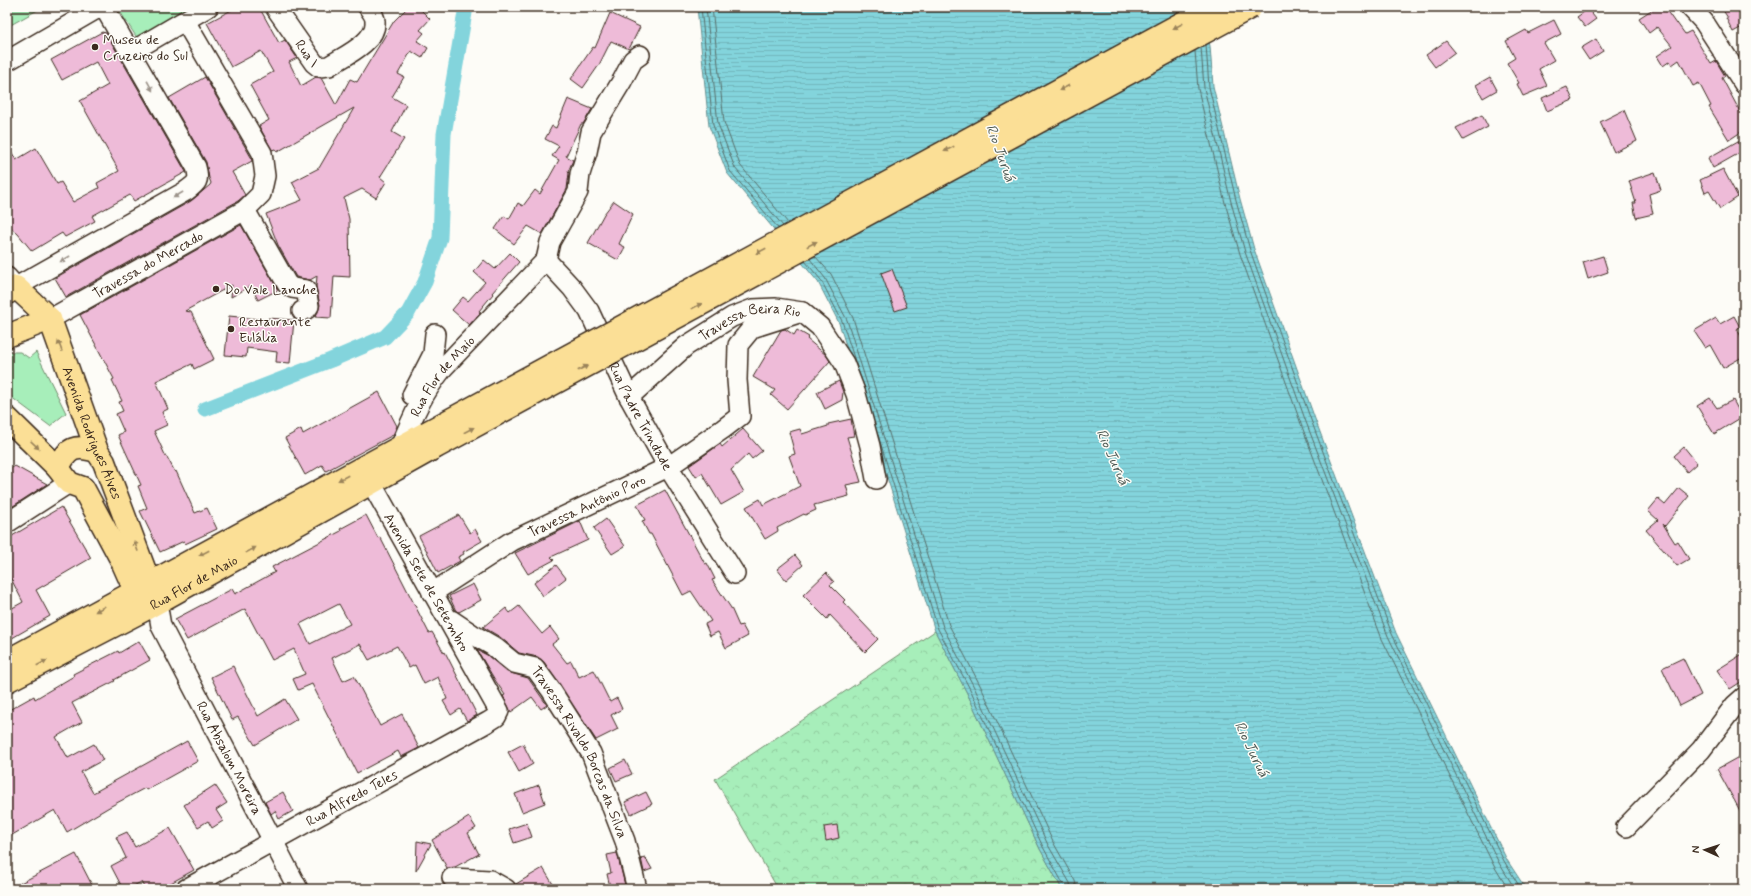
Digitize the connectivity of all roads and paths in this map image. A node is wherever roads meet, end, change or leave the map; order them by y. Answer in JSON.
{"nodes":[{"id":1,"x":100,"y":7,"type":"edge"},
{"id":2,"x":104,"y":7,"type":"edge"},
{"id":3,"x":208,"y":7,"type":"edge"},
{"id":4,"x":275,"y":7,"type":"edge"},
{"id":5,"x":368,"y":7,"type":"edge"},
{"id":6,"x":1212,"y":7,"type":"edge"},
{"id":7,"x":1251,"y":7,"type":"edge"},
{"id":8,"x":1690,"y":7,"type":"edge"},
{"id":9,"x":185,"y":21,"type":"junction"},
{"id":10,"x":131,"y":52,"type":"junction"},
{"id":11,"x":640,"y":55,"type":"dead end"},
{"id":12,"x":7,"y":61,"type":"edge"},
{"id":13,"x":1744,"y":84,"type":"edge"},
{"id":14,"x":246,"y":210,"type":"junction"},
{"id":15,"x":546,"y":260,"type":"junction"},
{"id":16,"x":10,"y":286,"type":"edge"},
{"id":17,"x":302,"y":311,"type":"dead end"},
{"id":18,"x":802,"y":312,"type":"junction"},
{"id":19,"x":50,"y":319,"type":"junction"},
{"id":20,"x":435,"y":334,"type":"dead end"},
{"id":21,"x":7,"y":336,"type":"edge"},
{"id":22,"x":629,"y":397,"type":"junction"},
{"id":23,"x":7,"y":418,"type":"edge"},
{"id":24,"x":416,"y":443,"type":"junction"},
{"id":25,"x":101,"y":457,"type":"junction"},
{"id":26,"x":668,"y":467,"type":"junction"},
{"id":27,"x":367,"y":475,"type":"junction"},
{"id":28,"x":876,"y":479,"type":"dead end"},
{"id":29,"x":70,"y":480,"type":"junction"},
{"id":30,"x":7,"y":524,"type":"edge"},
{"id":31,"x":735,"y":574,"type":"dead end"},
{"id":32,"x":142,"y":586,"type":"junction"},
{"id":33,"x":432,"y":593,"type":"junction"},
{"id":34,"x":150,"y":606,"type":"junction"},
{"id":35,"x":449,"y":618,"type":"junction"},
{"id":36,"x":7,"y":661,"type":"edge"},
{"id":37,"x":7,"y":681,"type":"edge"},
{"id":38,"x":492,"y":696,"type":"joint"},
{"id":39,"x":1744,"y":697,"type":"edge"},
{"id":40,"x":1626,"y":827,"type":"dead end"},
{"id":41,"x":272,"y":842,"type":"junction"},
{"id":42,"x":452,"y":878,"type":"dead end"},
{"id":43,"x":186,"y":889,"type":"edge"},
{"id":44,"x":298,"y":889,"type":"edge"},
{"id":45,"x":506,"y":889,"type":"edge"},
{"id":46,"x":637,"y":889,"type":"edge"}],
"edges":[{"from":1,"to":12,"type":"street"},
{"from":2,"to":10,"type":"street"},
{"from":3,"to":9,"type":"street"},
{"from":4,"to":5,"type":"street","name":"Rua I"},
{"from":6,"to":24,"type":"main road","one_way":true,"bridge":true},
{"from":24,"to":7,"type":"main road","one_way":true,"bridge":true},
{"from":8,"to":13,"type":"street"},
{"from":9,"to":10,"type":"street"},
{"from":9,"to":14,"type":"street","name":"Travessa do Mercado"},
{"from":10,"to":16,"type":"street","one_way":true},
{"from":11,"to":15,"type":"street","name":"Rua Flor de Maio"},
{"from":14,"to":17,"type":"street"},
{"from":14,"to":19,"type":"street","name":"Travessa do Mercado"},
{"from":15,"to":22,"type":"street","name":"Rua Padre Trindade"},
{"from":15,"to":24,"type":"street","name":"Rua Flor de Maio"},
{"from":16,"to":19,"type":"main road","name":"Avenida Rodrigues Alves"},
{"from":18,"to":22,"type":"street","name":"Travessa Beira Rio"},
{"from":18,"to":26,"type":"street","name":"Travessa Antônio Poro"},
{"from":18,"to":28,"type":"street","name":"Travessa Beira Rio"},
{"from":19,"to":21,"type":"main road"},
{"from":25,"to":19,"type":"main road","name":"Avenida Rodrigues Alves","one_way":true},
{"from":20,"to":24,"type":"street"},
{"from":22,"to":26,"type":"street","name":"Rua Padre Trindade"},
{"from":23,"to":29,"type":"main road","name":"Avenida Rodrigues Alves","one_way":true},
{"from":24,"to":27,"type":"main road","name":"Rua Flor de Maio"},
{"from":25,"to":29,"type":"main road"},
{"from":25,"to":29,"type":"main road"},
{"from":32,"to":25,"type":"main road","name":"Avenida Rodrigues Alves","one_way":true},
{"from":26,"to":31,"type":"street","name":"Rua Padre Trindade"},
{"from":26,"to":33,"type":"street","name":"Travessa Antônio Poro"},
{"from":27,"to":32,"type":"main road","name":"Rua Flor de Maio","one_way":true},
{"from":27,"to":33,"type":"street","name":"Avenida Sete de Setembro"},
{"from":34,"to":27,"type":"main road","name":"Rua Flor de Maio","one_way":true},
{"from":29,"to":30,"type":"street"},
{"from":29,"to":32,"type":"main road","name":"Avenida Rodrigues Alves"},
{"from":32,"to":34,"type":"main road","name":"Avenida Rodrigues Alves"},
{"from":32,"to":36,"type":"main road","name":"Rua Flor de Maio","one_way":true},
{"from":33,"to":35,"type":"street","name":"Avenida Sete de Setembro"},
{"from":37,"to":34,"type":"main road","name":"Rua Flor de Maio","one_way":true},
{"from":34,"to":41,"type":"street","name":"Rua Absalom Moreira"},
{"from":35,"to":38,"type":"street","name":"Avenida Sete de Setembro"},
{"from":35,"to":46,"type":"street","name":"Travessa Rivaldo Borcas da Silva"},
{"from":38,"to":41,"type":"street","name":"Rua Alfredo Teles"},
{"from":39,"to":40,"type":"street"},
{"from":41,"to":43,"type":"street","name":"Rua Alfredo Teles"},
{"from":41,"to":44,"type":"street","name":"Rua Absalom Moreira"},
{"from":42,"to":45,"type":"street"}]}
